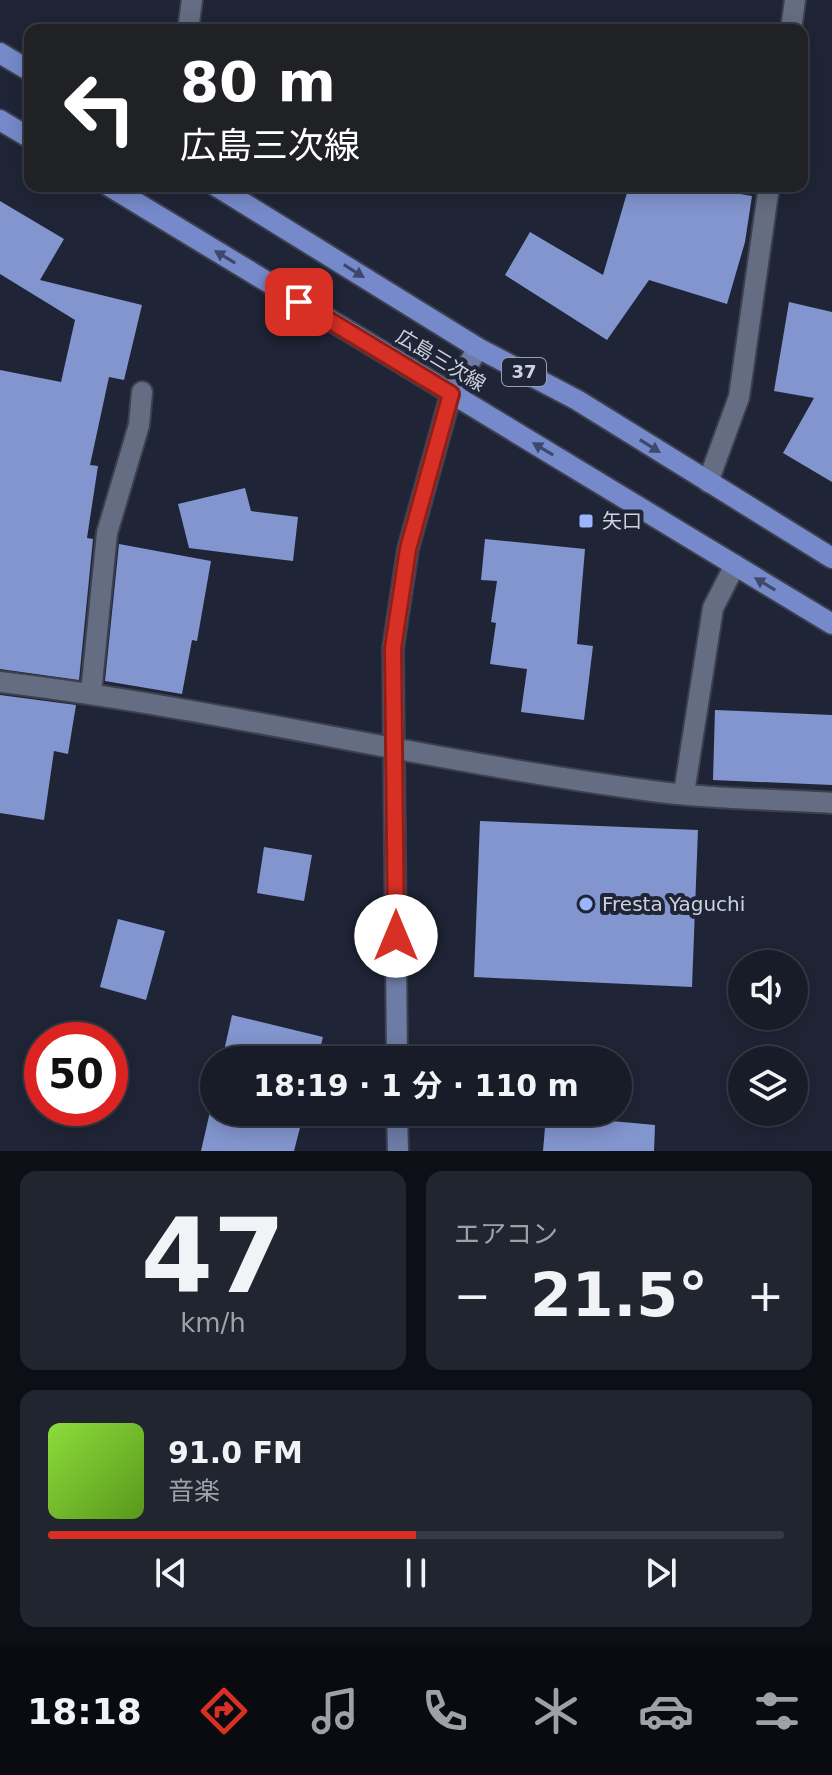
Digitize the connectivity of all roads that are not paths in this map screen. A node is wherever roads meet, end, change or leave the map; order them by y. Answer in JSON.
{"nodes":[{"id":1,"x":192,"y":0,"type":"edge"},
{"id":2,"x":795,"y":0,"type":"edge"},
{"id":3,"x":189,"y":24,"type":"edge"},
{"id":4,"x":792,"y":24,"type":"edge"},
{"id":5,"x":0,"y":53,"type":"edge"},
{"id":6,"x":24,"y":67,"type":"edge"},
{"id":7,"x":0,"y":120,"type":"edge"},
{"id":8,"x":24,"y":134,"type":"edge"},
{"id":9,"x":119,"y":192,"type":"edge"},
{"id":10,"x":226,"y":192,"type":"edge"},
{"id":11,"x":768,"y":192,"type":"edge"},
{"id":12,"x":478,"y":348,"type":"junction"},
{"id":13,"x":142,"y":392,"type":"dead end"},
{"id":14,"x":451,"y":394,"type":"junction"},
{"id":15,"x":708,"y":482,"type":"junction"},
{"id":16,"x":832,"y":558,"type":"edge"},
{"id":17,"x":735,"y":565,"type":"junction"},
{"id":18,"x":832,"y":624,"type":"edge"},
{"id":19,"x":0,"y":682,"type":"edge"},
{"id":20,"x":91,"y":693,"type":"junction"},
{"id":21,"x":394,"y":750,"type":"junction"},
{"id":22,"x":684,"y":793,"type":"junction"},
{"id":23,"x":832,"y":803,"type":"edge"},
{"id":24,"x":397,"y":1046,"type":"edge"},
{"id":25,"x":397,"y":1126,"type":"edge"},
{"id":26,"x":398,"y":1151,"type":"edge"}],
"edges":[{"from":1,"to":3,"type":"street"},
{"from":2,"to":4,"type":"street"},
{"from":5,"to":6,"type":"main road"},
{"from":7,"to":8,"type":"main road"},
{"from":14,"to":9,"type":"main road","name":"広島三次線","one_way":true},
{"from":10,"to":12,"type":"main road","name":"広島三次線","number":"37","one_way":true},
{"from":11,"to":15,"type":"street"},
{"from":12,"to":14,"type":"main road"},
{"from":12,"to":15,"type":"main road","name":"広島三次線","number":"37","one_way":true},
{"from":13,"to":20,"type":"street"},
{"from":17,"to":14,"type":"main road","name":"広島三次線","one_way":true},
{"from":14,"to":21,"type":"main road"},
{"from":15,"to":16,"type":"main road","name":"広島三次線","number":"37"},
{"from":18,"to":17,"type":"main road","name":"広島三次線","one_way":true},
{"from":17,"to":22,"type":"street"},
{"from":19,"to":20,"type":"street"},
{"from":20,"to":21,"type":"street"},
{"from":21,"to":22,"type":"street"},
{"from":21,"to":24,"type":"main road"},
{"from":22,"to":23,"type":"street"},
{"from":25,"to":26,"type":"main road"}]}
